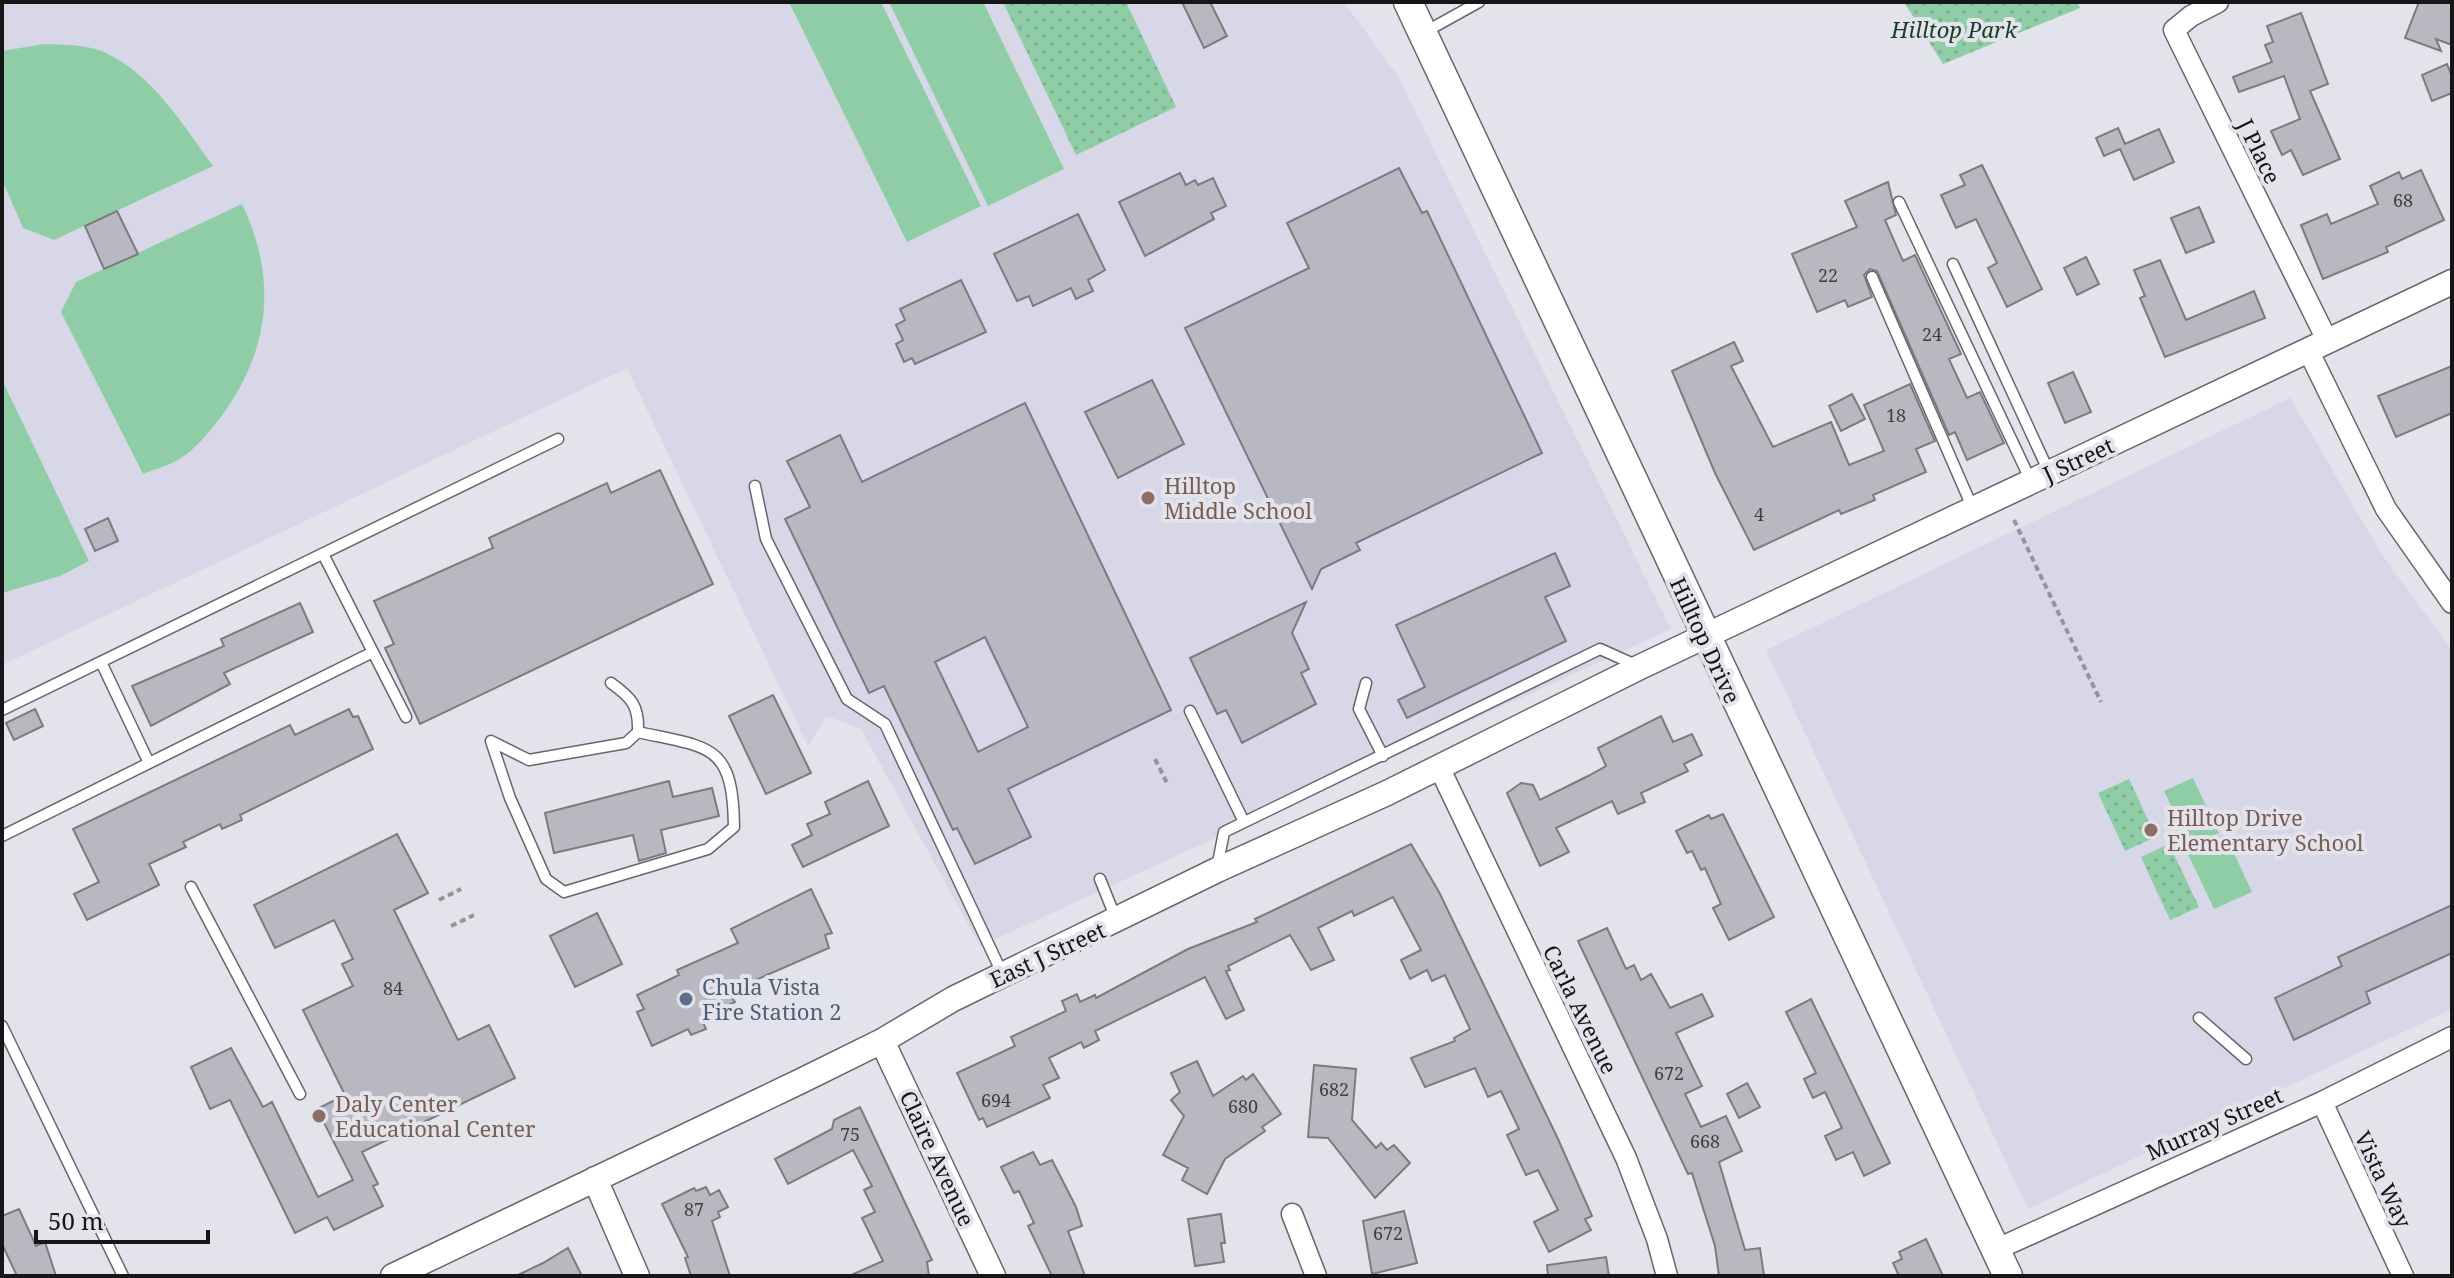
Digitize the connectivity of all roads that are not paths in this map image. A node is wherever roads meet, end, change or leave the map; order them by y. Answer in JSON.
{"nodes":[{"id":1,"x":1408,"y":2,"type":"edge"},
{"id":2,"x":1479,"y":2,"type":"edge"},
{"id":3,"x":2218,"y":2,"type":"edge"},
{"id":4,"x":1424,"y":33,"type":"junction"},
{"id":5,"x":1899,"y":202,"type":"dead end"},
{"id":6,"x":1953,"y":264,"type":"dead end"},
{"id":7,"x":1872,"y":277,"type":"dead end"},
{"id":8,"x":2452,"y":282,"type":"edge"},
{"id":9,"x":2318,"y":345,"type":"junction"},
{"id":10,"x":558,"y":439,"type":"dead end"},
{"id":11,"x":2040,"y":476,"type":"junction"},
{"id":12,"x":755,"y":486,"type":"dead end"},
{"id":13,"x":1973,"y":509,"type":"junction"},
{"id":14,"x":323,"y":554,"type":"junction"},
{"id":15,"x":2452,"y":603,"type":"edge"},
{"id":16,"x":1705,"y":637,"type":"junction"},
{"id":17,"x":373,"y":652,"type":"junction"},
{"id":18,"x":101,"y":662,"type":"junction"},
{"id":19,"x":1640,"y":667,"type":"junction"},
{"id":20,"x":611,"y":683,"type":"dead end"},
{"id":21,"x":1366,"y":683,"type":"dead end"},
{"id":22,"x":2,"y":710,"type":"edge"},
{"id":23,"x":1190,"y":711,"type":"dead end"},
{"id":24,"x":406,"y":717,"type":"dead end"},
{"id":25,"x":638,"y":732,"type":"junction"},
{"id":26,"x":1383,"y":756,"type":"junction"},
{"id":27,"x":149,"y":763,"type":"junction"},
{"id":28,"x":1439,"y":767,"type":"junction"},
{"id":29,"x":1244,"y":822,"type":"junction"},
{"id":30,"x":2,"y":836,"type":"edge"},
{"id":31,"x":1217,"y":870,"type":"junction"},
{"id":32,"x":1100,"y":879,"type":"dead end"},
{"id":33,"x":191,"y":887,"type":"dead end"},
{"id":34,"x":1116,"y":921,"type":"junction"},
{"id":35,"x":1003,"y":975,"type":"junction"},
{"id":36,"x":2199,"y":1018,"type":"dead end"},
{"id":37,"x":2,"y":1026,"type":"edge"},
{"id":38,"x":2452,"y":1037,"type":"edge"},
{"id":39,"x":882,"y":1041,"type":"junction"},
{"id":40,"x":2246,"y":1059,"type":"dead end"},
{"id":41,"x":300,"y":1094,"type":"dead end"},
{"id":42,"x":2322,"y":1102,"type":"junction"},
{"id":43,"x":595,"y":1179,"type":"junction"},
{"id":44,"x":1292,"y":1214,"type":"dead end"},
{"id":45,"x":1995,"y":1250,"type":"junction"},
{"id":46,"x":123,"y":1276,"type":"edge"},
{"id":47,"x":393,"y":1276,"type":"edge"},
{"id":48,"x":637,"y":1276,"type":"edge"},
{"id":49,"x":993,"y":1276,"type":"edge"},
{"id":50,"x":1316,"y":1276,"type":"edge"},
{"id":51,"x":1667,"y":1276,"type":"edge"},
{"id":52,"x":2008,"y":1276,"type":"edge"},
{"id":53,"x":2403,"y":1276,"type":"edge"}],
"edges":[{"from":1,"to":4,"type":"main road","name":"Hilltop Drive"},
{"from":2,"to":4,"type":"lane"},
{"from":3,"to":9,"type":"street","name":"J Place"},
{"from":4,"to":16,"type":"main road","name":"Hilltop Drive"},
{"from":5,"to":11,"type":"lane"},
{"from":6,"to":11,"type":"lane"},
{"from":7,"to":13,"type":"lane"},
{"from":8,"to":9,"type":"street","name":"J Street"},
{"from":9,"to":11,"type":"street","name":"J Street"},
{"from":9,"to":15,"type":"street"},
{"from":10,"to":14,"type":"lane"},
{"from":11,"to":13,"type":"street","name":"J Street"},
{"from":12,"to":35,"type":"lane"},
{"from":13,"to":16,"type":"street","name":"J Street"},
{"from":14,"to":17,"type":"lane"},
{"from":14,"to":18,"type":"lane"},
{"from":16,"to":19,"type":"street","name":"East J Street"},
{"from":16,"to":45,"type":"main road","name":"Hilltop Drive"},
{"from":17,"to":24,"type":"lane"},
{"from":17,"to":27,"type":"lane"},
{"from":18,"to":22,"type":"lane"},
{"from":18,"to":27,"type":"lane"},
{"from":19,"to":26,"type":"lane"},
{"from":19,"to":28,"type":"street","name":"East J Street"},
{"from":20,"to":25,"type":"lane"},
{"from":21,"to":26,"type":"lane"},
{"from":23,"to":29,"type":"lane"},
{"from":25,"to":25,"type":"lane"},
{"from":26,"to":29,"type":"lane"},
{"from":27,"to":30,"type":"lane"},
{"from":28,"to":31,"type":"street","name":"East J Street"},
{"from":28,"to":51,"type":"street","name":"Carla Avenue"},
{"from":29,"to":31,"type":"lane"},
{"from":31,"to":34,"type":"street","name":"East J Street"},
{"from":32,"to":34,"type":"lane"},
{"from":33,"to":41,"type":"lane"},
{"from":34,"to":35,"type":"street","name":"East J Street"},
{"from":35,"to":39,"type":"street","name":"East J Street"},
{"from":36,"to":40,"type":"lane"},
{"from":37,"to":46,"type":"lane"},
{"from":38,"to":42,"type":"street","name":"Murray Street"},
{"from":39,"to":43,"type":"street","name":"East J Street"},
{"from":39,"to":49,"type":"street","name":"Claire Avenue"},
{"from":42,"to":45,"type":"street","name":"Murray Street"},
{"from":42,"to":53,"type":"street","name":"Vista Way"},
{"from":43,"to":47,"type":"street","name":"East J Street"},
{"from":43,"to":48,"type":"street"},
{"from":44,"to":50,"type":"street"},
{"from":45,"to":52,"type":"main road","name":"Hilltop Drive"}]}
